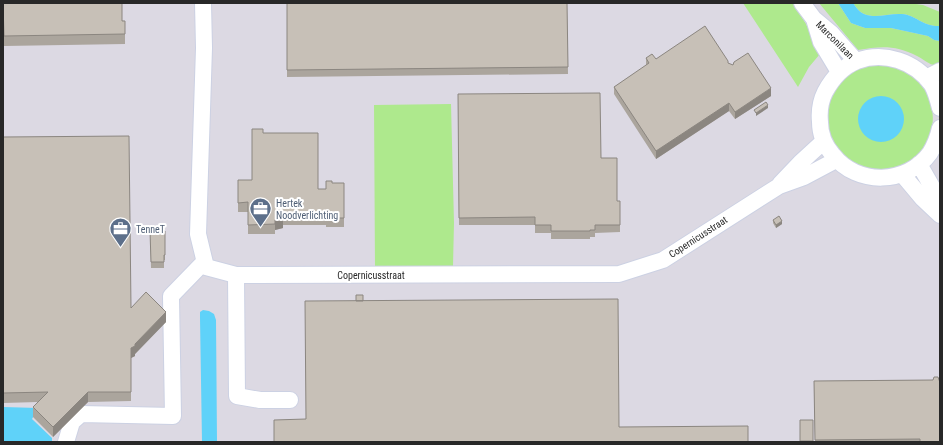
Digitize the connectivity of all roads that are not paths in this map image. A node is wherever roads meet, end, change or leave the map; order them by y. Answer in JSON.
{"nodes":[{"id":1,"x":203,"y":3,"type":"edge"},
{"id":2,"x":802,"y":3,"type":"edge"},
{"id":3,"x":814,"y":19,"type":"junction"},
{"id":4,"x":856,"y":61,"type":"junction"},
{"id":5,"x":839,"y":72,"type":"junction"},
{"id":6,"x":933,"y":74,"type":"edge"},
{"id":7,"x":939,"y":98,"type":"edge"},
{"id":8,"x":940,"y":128,"type":"edge"},
{"id":9,"x":824,"y":142,"type":"junction"},
{"id":10,"x":836,"y":160,"type":"junction"},
{"id":11,"x":919,"y":164,"type":"junction"},
{"id":12,"x":902,"y":174,"type":"junction"},
{"id":13,"x":779,"y":186,"type":"junction"},
{"id":14,"x":940,"y":206,"type":"edge"},
{"id":15,"x":940,"y":215,"type":"edge"},
{"id":16,"x":204,"y":262,"type":"junction"},
{"id":17,"x":236,"y":275,"type":"junction"},
{"id":18,"x":290,"y":400,"type":"dead end"},
{"id":19,"x":66,"y":442,"type":"edge"}],
"edges":[{"from":1,"to":16,"type":"street"},
{"from":2,"to":3,"type":"street","name":"Marconilaan"},
{"from":3,"to":4,"type":"street","name":"Marconilaan"},
{"from":3,"to":5,"type":"street","name":"Marconilaan"},
{"from":4,"to":5,"type":"street"},
{"from":4,"to":6,"type":"street"},
{"from":5,"to":9,"type":"street"},
{"from":6,"to":7,"type":"street"},
{"from":8,"to":11,"type":"street"},
{"from":9,"to":10,"type":"street"},
{"from":9,"to":13,"type":"street","name":"Copernicusstraat"},
{"from":10,"to":12,"type":"street"},
{"from":10,"to":13,"type":"street","name":"Copernicusstraat"},
{"from":11,"to":12,"type":"street"},
{"from":11,"to":14,"type":"street"},
{"from":12,"to":15,"type":"street"},
{"from":13,"to":17,"type":"street","name":"Copernicusstraat"},
{"from":16,"to":17,"type":"street","name":"Copernicusstraat"},
{"from":16,"to":19,"type":"street"},
{"from":17,"to":18,"type":"street"}]}
